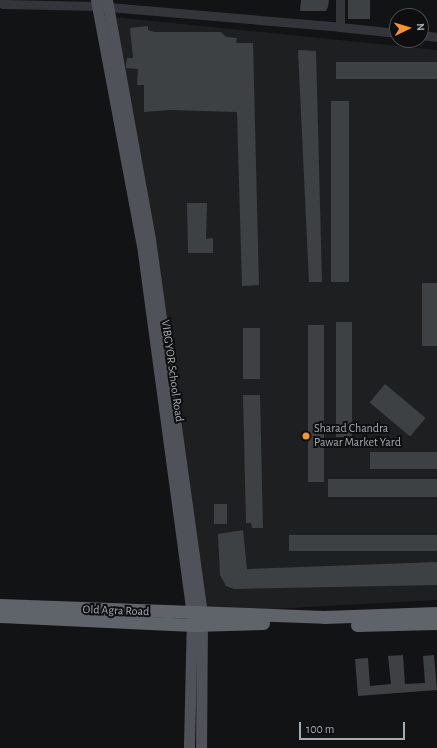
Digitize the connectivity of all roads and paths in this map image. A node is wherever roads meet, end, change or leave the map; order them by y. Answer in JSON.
{"nodes":[{"id":1,"x":3,"y":0,"type":"edge"},
{"id":2,"x":340,"y":0,"type":"edge"},
{"id":3,"x":102,"y":3,"type":"edge"},
{"id":4,"x":340,"y":27,"type":"junction"},
{"id":5,"x":389,"y":32,"type":"edge"},
{"id":6,"x":0,"y":606,"type":"edge"},
{"id":7,"x":437,"y":613,"type":"edge"},
{"id":8,"x":0,"y":616,"type":"edge"},
{"id":9,"x":198,"y":619,"type":"junction"},
{"id":10,"x":437,"y":623,"type":"edge"},
{"id":11,"x":189,"y":748,"type":"edge"},
{"id":12,"x":201,"y":748,"type":"edge"}],
"edges":[{"from":1,"to":3,"type":"street"},
{"from":2,"to":4,"type":"street"},
{"from":3,"to":4,"type":"street"},
{"from":3,"to":9,"type":"main road","name":"VIBGYOR School Road"},
{"from":4,"to":5,"type":"street"},
{"from":6,"to":9,"type":"highway","name":"Old Agra Road"},
{"from":7,"to":9,"type":"highway","name":"Old Agra Road"},
{"from":8,"to":9,"type":"highway"},
{"from":9,"to":10,"type":"highway"},
{"from":9,"to":11,"type":"main road","name":"VIBGYOR School Road"},
{"from":9,"to":12,"type":"main road","name":"VIBGYOR School Road"}]}
